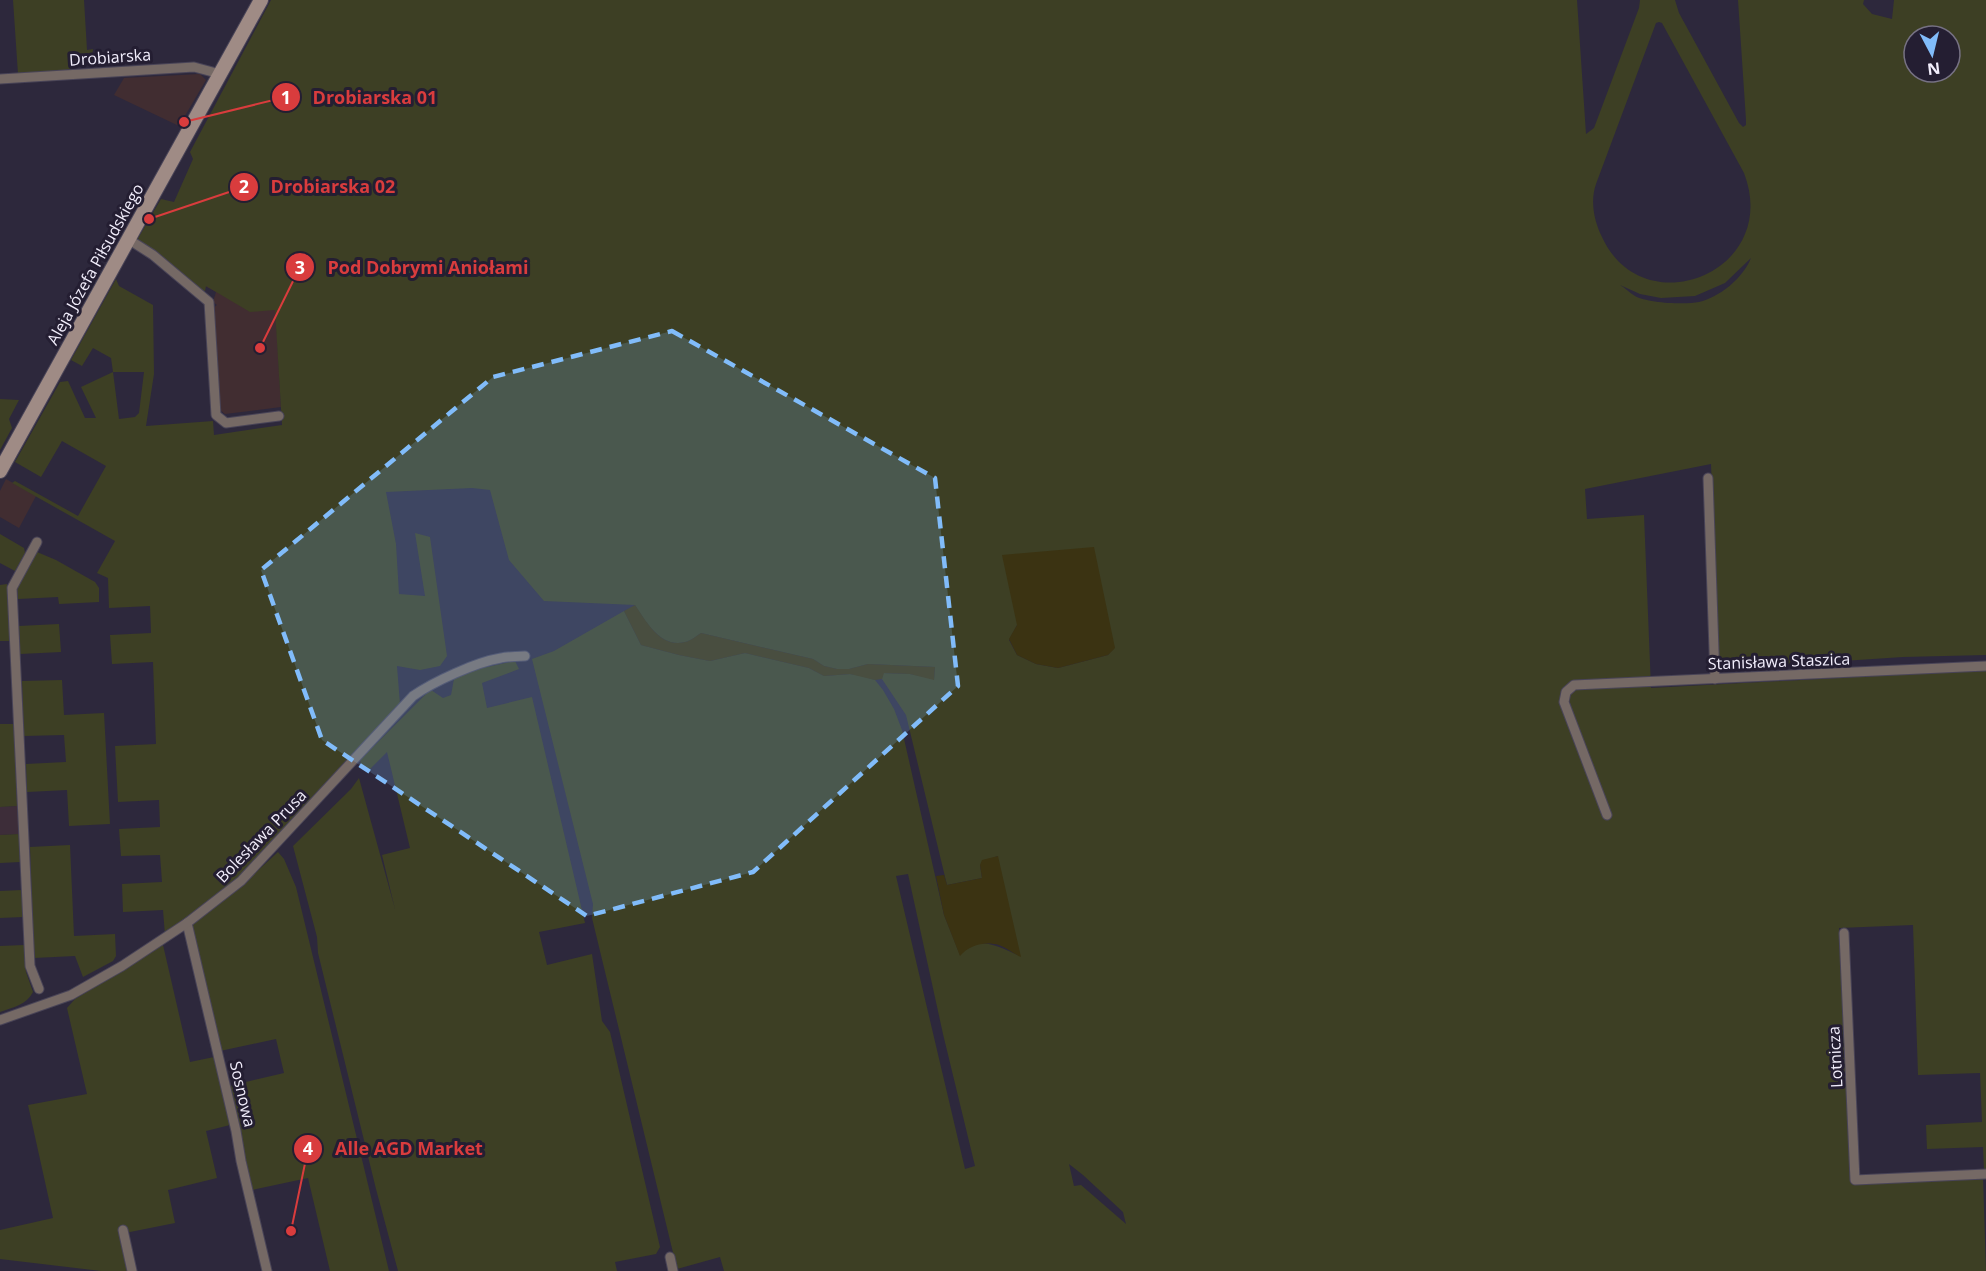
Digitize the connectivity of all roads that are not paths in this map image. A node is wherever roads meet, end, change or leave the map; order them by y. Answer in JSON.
{"nodes":[{"id":1,"x":261,"y":0,"type":"edge"},
{"id":2,"x":220,"y":74,"type":"junction"},
{"id":3,"x":0,"y":78,"type":"edge"},
{"id":4,"x":128,"y":239,"type":"junction"},
{"id":5,"x":279,"y":416,"type":"dead end"},
{"id":6,"x":0,"y":471,"type":"edge"},
{"id":7,"x":1708,"y":478,"type":"dead end"},
{"id":8,"x":37,"y":542,"type":"dead end"},
{"id":9,"x":525,"y":656,"type":"dead end"},
{"id":10,"x":1986,"y":666,"type":"edge"},
{"id":11,"x":1715,"y":679,"type":"junction"},
{"id":12,"x":1607,"y":815,"type":"dead end"},
{"id":13,"x":187,"y":923,"type":"junction"},
{"id":14,"x":1844,"y":933,"type":"dead end"},
{"id":15,"x":39,"y":989,"type":"dead end"},
{"id":16,"x":0,"y":1020,"type":"edge"},
{"id":17,"x":1986,"y":1174,"type":"edge"},
{"id":18,"x":123,"y":1230,"type":"dead end"},
{"id":19,"x":670,"y":1257,"type":"dead end"},
{"id":20,"x":132,"y":1271,"type":"edge"},
{"id":21,"x":267,"y":1271,"type":"edge"},
{"id":22,"x":673,"y":1271,"type":"edge"}],
"edges":[{"from":1,"to":2,"type":"main road","name":"Aleja Józefa Piłsudskiego"},
{"from":2,"to":3,"type":"street","name":"Drobiarska"},
{"from":2,"to":4,"type":"main road","name":"Aleja Józefa Piłsudskiego"},
{"from":4,"to":5,"type":"street"},
{"from":4,"to":6,"type":"main road","name":"Aleja Józefa Piłsudskiego"},
{"from":7,"to":11,"type":"street"},
{"from":8,"to":15,"type":"street"},
{"from":9,"to":13,"type":"street","name":"Bolesława Prusa"},
{"from":10,"to":11,"type":"street","name":"Stanisława Staszica"},
{"from":11,"to":12,"type":"street","name":"Stanisława Staszica"},
{"from":13,"to":16,"type":"street","name":"Bolesława Prusa"},
{"from":13,"to":21,"type":"street","name":"Sosnowa"},
{"from":14,"to":17,"type":"street","name":"Lotnicza"},
{"from":18,"to":20,"type":"street"},
{"from":19,"to":22,"type":"street"}]}
